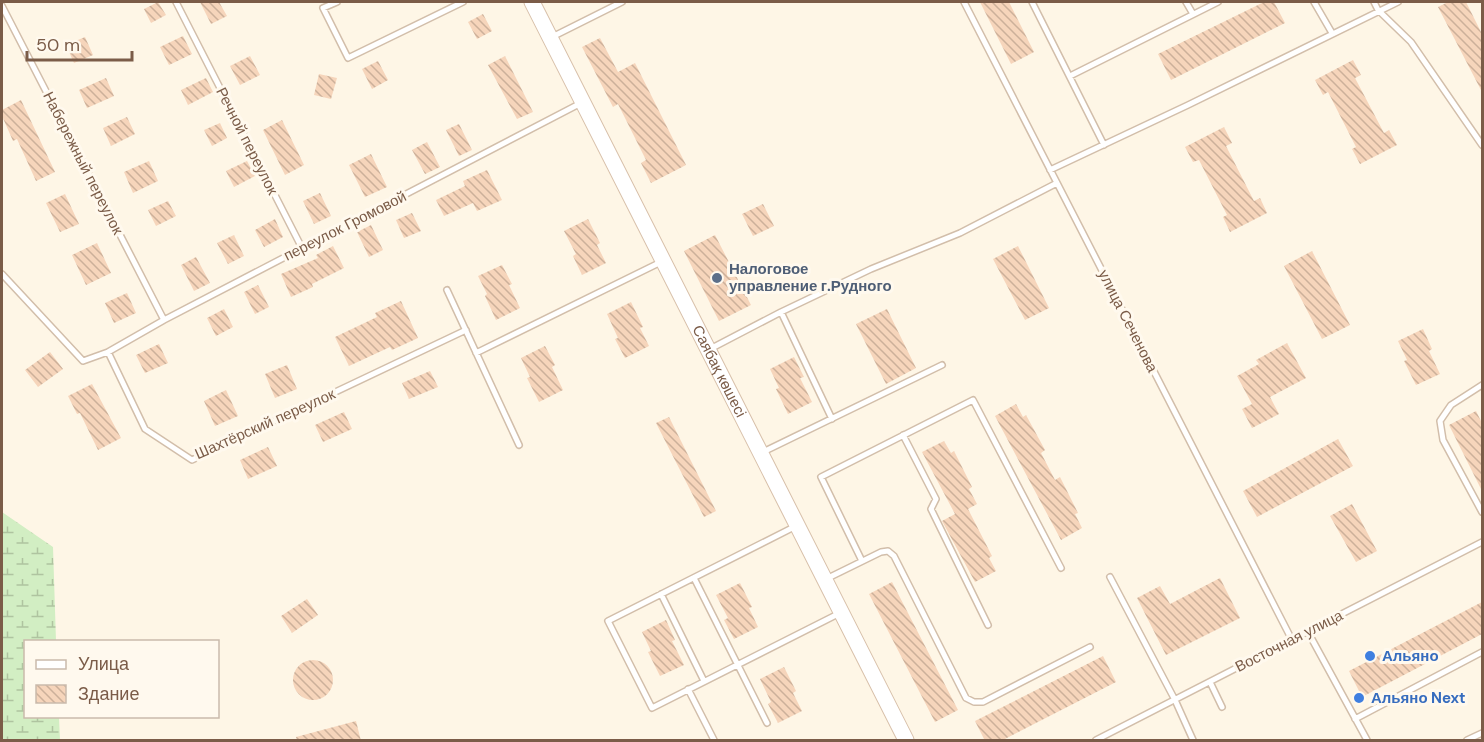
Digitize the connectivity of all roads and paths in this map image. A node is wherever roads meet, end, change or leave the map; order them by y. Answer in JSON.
{"nodes":[{"id":1,"x":176,"y":2,"type":"edge"},
{"id":2,"x":337,"y":2,"type":"edge"},
{"id":3,"x":463,"y":2,"type":"edge"},
{"id":4,"x":532,"y":2,"type":"edge"},
{"id":5,"x":622,"y":2,"type":"edge"},
{"id":6,"x":964,"y":2,"type":"edge"},
{"id":7,"x":1032,"y":2,"type":"edge"},
{"id":8,"x":1186,"y":2,"type":"edge"},
{"id":9,"x":1218,"y":2,"type":"edge"},
{"id":10,"x":1314,"y":2,"type":"edge"},
{"id":11,"x":1374,"y":2,"type":"edge"},
{"id":12,"x":1398,"y":2,"type":"edge"},
{"id":13,"x":2,"y":6,"type":"edge"},
{"id":14,"x":1377,"y":10,"type":"junction"},
{"id":15,"x":1192,"y":14,"type":"junction"},
{"id":16,"x":1332,"y":33,"type":"junction"},
{"id":17,"x":550,"y":38,"type":"junction"},
{"id":18,"x":1070,"y":76,"type":"junction"},
{"id":19,"x":583,"y":102,"type":"junction"},
{"id":20,"x":1104,"y":145,"type":"junction"},
{"id":21,"x":1482,"y":145,"type":"edge"},
{"id":22,"x":1050,"y":170,"type":"junction"},
{"id":23,"x":1057,"y":183,"type":"junction"},
{"id":24,"x":302,"y":248,"type":"junction"},
{"id":25,"x":664,"y":261,"type":"junction"},
{"id":26,"x":2,"y":274,"type":"edge"},
{"id":27,"x":447,"y":290,"type":"dead end"},
{"id":28,"x":781,"y":312,"type":"junction"},
{"id":29,"x":164,"y":320,"type":"junction"},
{"id":30,"x":466,"y":330,"type":"junction"},
{"id":31,"x":709,"y":349,"type":"junction"},
{"id":32,"x":108,"y":352,"type":"junction"},
{"id":33,"x":476,"y":353,"type":"junction"},
{"id":34,"x":942,"y":365,"type":"dead end"},
{"id":35,"x":1482,"y":385,"type":"edge"},
{"id":36,"x":832,"y":419,"type":"junction"},
{"id":37,"x":903,"y":435,"type":"junction"},
{"id":38,"x":519,"y":445,"type":"dead end"},
{"id":39,"x":761,"y":453,"type":"junction"},
{"id":40,"x":1482,"y":512,"type":"edge"},
{"id":41,"x":798,"y":525,"type":"junction"},
{"id":42,"x":1482,"y":542,"type":"edge"},
{"id":43,"x":862,"y":561,"type":"junction"},
{"id":44,"x":1061,"y":568,"type":"dead end"},
{"id":45,"x":1110,"y":577,"type":"dead end"},
{"id":46,"x":694,"y":578,"type":"junction"},
{"id":47,"x":825,"y":580,"type":"junction"},
{"id":48,"x":661,"y":594,"type":"junction"},
{"id":49,"x":841,"y":612,"type":"junction"},
{"id":50,"x":988,"y":625,"type":"dead end"},
{"id":51,"x":1308,"y":632,"type":"junction"},
{"id":52,"x":1292,"y":640,"type":"junction"},
{"id":53,"x":1090,"y":647,"type":"dead end"},
{"id":54,"x":1482,"y":652,"type":"edge"},
{"id":55,"x":738,"y":664,"type":"junction"},
{"id":56,"x":704,"y":681,"type":"junction"},
{"id":57,"x":1210,"y":682,"type":"junction"},
{"id":58,"x":688,"y":689,"type":"junction"},
{"id":59,"x":1174,"y":700,"type":"junction"},
{"id":60,"x":1222,"y":707,"type":"dead end"},
{"id":61,"x":1355,"y":719,"type":"junction"},
{"id":62,"x":767,"y":723,"type":"dead end"},
{"id":63,"x":1482,"y":733,"type":"edge"},
{"id":64,"x":714,"y":741,"type":"edge"},
{"id":65,"x":906,"y":741,"type":"edge"},
{"id":66,"x":1096,"y":741,"type":"edge"},
{"id":67,"x":1193,"y":741,"type":"edge"},
{"id":68,"x":1367,"y":741,"type":"edge"},
{"id":69,"x":1467,"y":741,"type":"edge"}],
"edges":[{"from":1,"to":24,"type":"lane","name":"Речной переулок"},
{"from":2,"to":3,"type":"lane"},
{"from":4,"to":17,"type":"street","name":"Саябақ көшесі"},
{"from":5,"to":17,"type":"lane"},
{"from":6,"to":22,"type":"lane","name":"улица Сеченова"},
{"from":7,"to":18,"type":"lane"},
{"from":8,"to":15,"type":"lane"},
{"from":9,"to":15,"type":"lane"},
{"from":10,"to":16,"type":"lane"},
{"from":11,"to":14,"type":"lane"},
{"from":12,"to":14,"type":"lane"},
{"from":13,"to":29,"type":"lane","name":"Набережный переулок"},
{"from":14,"to":16,"type":"lane"},
{"from":14,"to":21,"type":"lane"},
{"from":15,"to":18,"type":"lane"},
{"from":16,"to":20,"type":"lane"},
{"from":17,"to":19,"type":"street","name":"Саябақ көшесі"},
{"from":18,"to":20,"type":"lane"},
{"from":19,"to":24,"type":"lane","name":"переулок Громовой"},
{"from":19,"to":25,"type":"street","name":"Саябақ көшесі"},
{"from":20,"to":22,"type":"lane"},
{"from":22,"to":23,"type":"lane","name":"улица Сеченова"},
{"from":23,"to":28,"type":"lane"},
{"from":23,"to":52,"type":"lane","name":"улица Сеченова"},
{"from":24,"to":29,"type":"lane","name":"переулок Громовой"},
{"from":25,"to":31,"type":"street","name":"Саябақ көшесі"},
{"from":25,"to":33,"type":"lane"},
{"from":26,"to":32,"type":"lane","name":"переулок Громовой"},
{"from":27,"to":30,"type":"lane"},
{"from":28,"to":31,"type":"lane"},
{"from":28,"to":36,"type":"lane"},
{"from":29,"to":32,"type":"lane","name":"переулок Громовой"},
{"from":30,"to":32,"type":"lane","name":"Шахтёрский переулок"},
{"from":30,"to":33,"type":"lane"},
{"from":31,"to":39,"type":"street","name":"Саябақ көшесі"},
{"from":33,"to":38,"type":"lane"},
{"from":34,"to":36,"type":"lane"},
{"from":35,"to":40,"type":"lane"},
{"from":36,"to":39,"type":"lane"},
{"from":37,"to":43,"type":"lane"},
{"from":37,"to":44,"type":"lane"},
{"from":37,"to":50,"type":"lane"},
{"from":39,"to":41,"type":"street","name":"Саябақ көшесі"},
{"from":41,"to":46,"type":"lane"},
{"from":41,"to":47,"type":"street","name":"Саябақ көшесі"},
{"from":42,"to":51,"type":"lane","name":"Восточная улица"},
{"from":43,"to":47,"type":"lane"},
{"from":43,"to":53,"type":"lane"},
{"from":45,"to":59,"type":"lane"},
{"from":46,"to":48,"type":"lane"},
{"from":46,"to":55,"type":"lane"},
{"from":47,"to":49,"type":"street","name":"Саябақ көшесі"},
{"from":48,"to":56,"type":"lane"},
{"from":48,"to":58,"type":"lane"},
{"from":49,"to":55,"type":"lane"},
{"from":49,"to":65,"type":"street","name":"Саябақ көшесі"},
{"from":51,"to":52,"type":"lane","name":"Восточная улица"},
{"from":51,"to":61,"type":"lane"},
{"from":52,"to":57,"type":"lane","name":"Восточная улица"},
{"from":54,"to":61,"type":"lane"},
{"from":55,"to":56,"type":"lane"},
{"from":55,"to":62,"type":"lane"},
{"from":56,"to":58,"type":"lane"},
{"from":57,"to":59,"type":"lane","name":"Восточная улица"},
{"from":57,"to":60,"type":"lane"},
{"from":58,"to":64,"type":"lane"},
{"from":59,"to":66,"type":"lane","name":"Восточная улица"},
{"from":59,"to":67,"type":"lane"},
{"from":61,"to":68,"type":"lane"},
{"from":63,"to":69,"type":"lane"}]}
